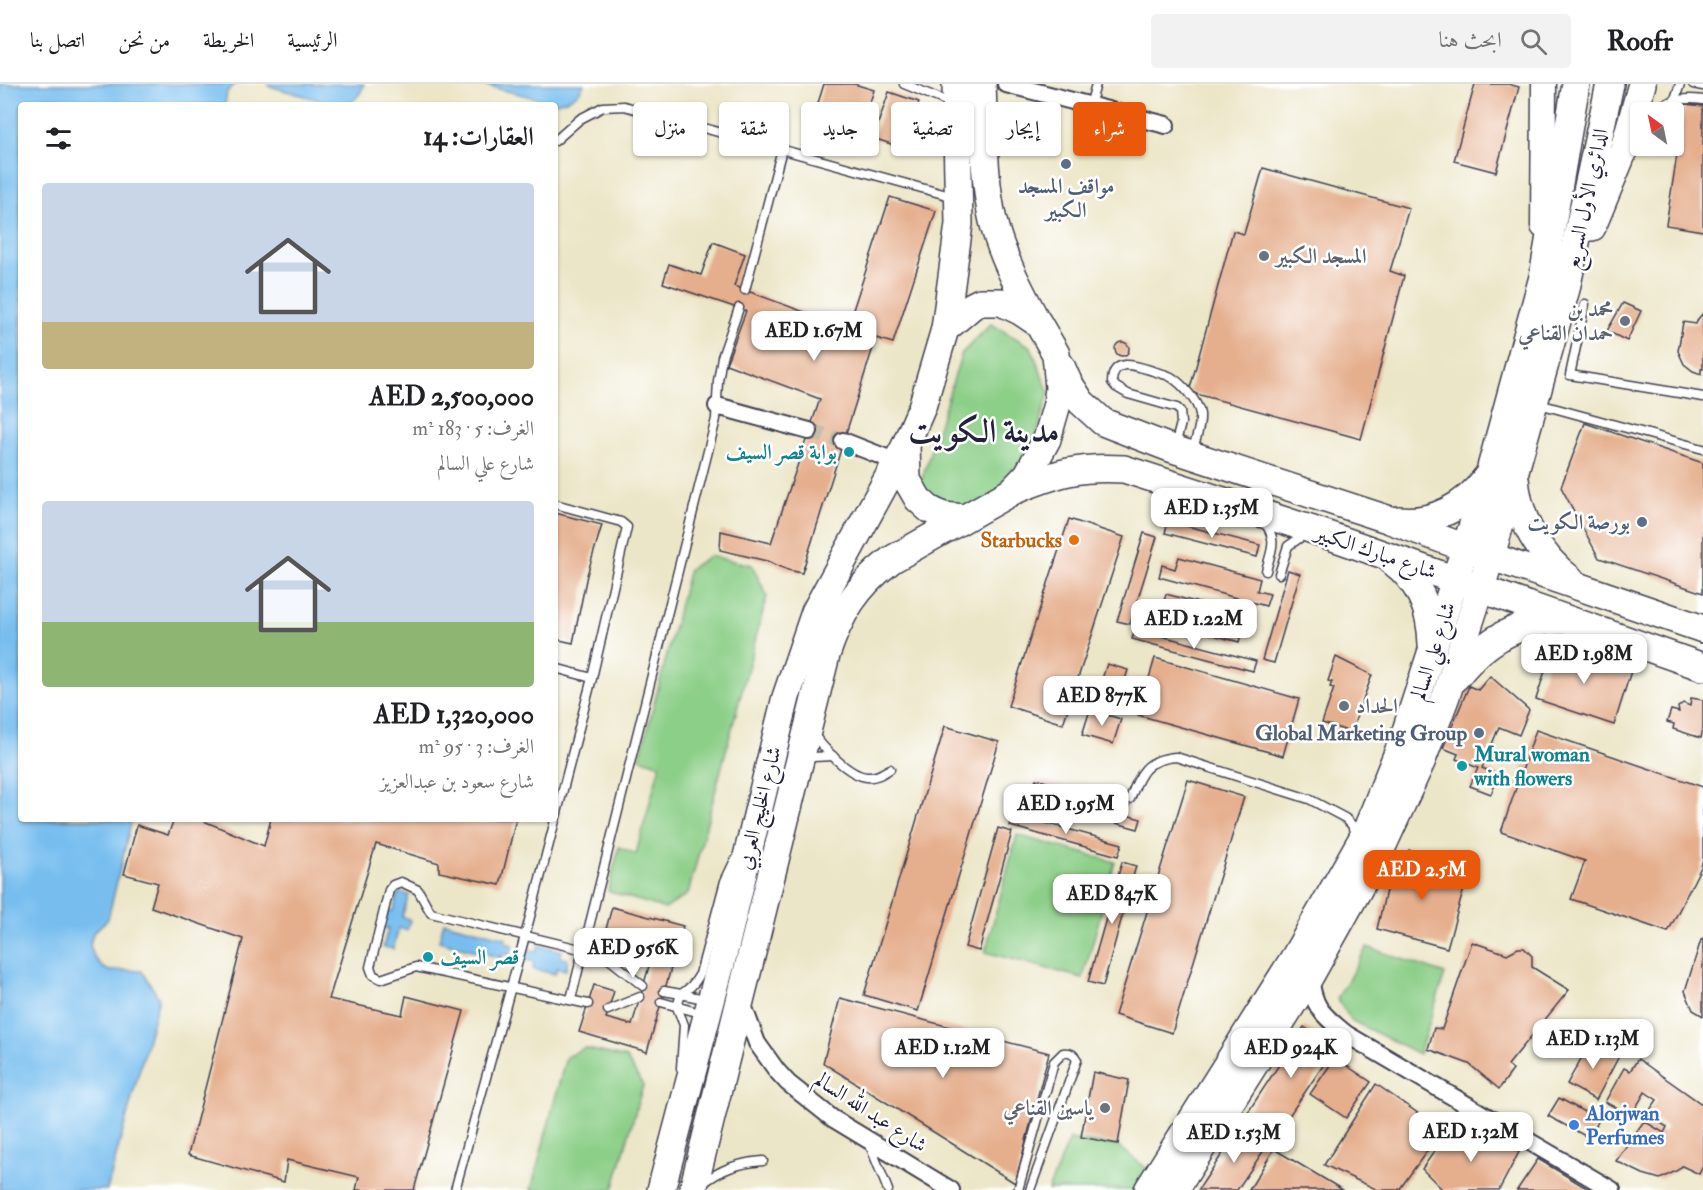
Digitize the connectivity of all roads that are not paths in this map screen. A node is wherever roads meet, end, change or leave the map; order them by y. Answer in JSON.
{"nodes":[{"id":1,"x":904,"y":84,"type":"edge"},
{"id":2,"x":982,"y":84,"type":"edge"},
{"id":3,"x":1006,"y":84,"type":"edge"},
{"id":4,"x":1096,"y":84,"type":"edge"},
{"id":5,"x":1544,"y":84,"type":"edge"},
{"id":6,"x":1576,"y":84,"type":"edge"},
{"id":7,"x":1610,"y":84,"type":"edge"},
{"id":8,"x":1642,"y":84,"type":"edge"},
{"id":9,"x":1680,"y":84,"type":"edge"},
{"id":10,"x":1693,"y":84,"type":"edge"},
{"id":11,"x":1703,"y":86,"type":"edge"},
{"id":12,"x":956,"y":94,"type":"edge"},
{"id":13,"x":1675,"y":99,"type":"junction"},
{"id":14,"x":1703,"y":100,"type":"edge"},
{"id":15,"x":1075,"y":102,"type":"edge"},
{"id":16,"x":1091,"y":102,"type":"edge"},
{"id":17,"x":1639,"y":102,"type":"edge"},
{"id":18,"x":1668,"y":102,"type":"edge"},
{"id":19,"x":1146,"y":120,"type":"edge"},
{"id":20,"x":1166,"y":125,"type":"dead end"},
{"id":21,"x":719,"y":132,"type":"edge"},
{"id":22,"x":558,"y":138,"type":"edge"},
{"id":23,"x":1630,"y":140,"type":"edge"},
{"id":24,"x":789,"y":151,"type":"edge"},
{"id":25,"x":780,"y":156,"type":"edge"},
{"id":26,"x":958,"y":198,"type":"junction"},
{"id":27,"x":745,"y":290,"type":"dead end"},
{"id":28,"x":1565,"y":290,"type":"junction"},
{"id":29,"x":739,"y":308,"type":"dead end"},
{"id":30,"x":1038,"y":323,"type":"junction"},
{"id":31,"x":945,"y":329,"type":"junction"},
{"id":32,"x":1056,"y":354,"type":"junction"},
{"id":33,"x":1703,"y":397,"type":"edge"},
{"id":34,"x":1533,"y":402,"type":"junction"},
{"id":35,"x":717,"y":406,"type":"junction"},
{"id":36,"x":809,"y":431,"type":"tunnel mouth"},
{"id":37,"x":843,"y":441,"type":"tunnel mouth"},
{"id":38,"x":1703,"y":449,"type":"edge"},
{"id":39,"x":1183,"y":452,"type":"junction"},
{"id":40,"x":902,"y":453,"type":"junction"},
{"id":41,"x":1515,"y":467,"type":"junction"},
{"id":42,"x":1489,"y":475,"type":"junction"},
{"id":43,"x":1257,"y":477,"type":"junction"},
{"id":44,"x":1011,"y":492,"type":"junction"},
{"id":45,"x":1206,"y":495,"type":"junction"},
{"id":46,"x":558,"y":505,"type":"edge"},
{"id":47,"x":1249,"y":508,"type":"junction"},
{"id":48,"x":964,"y":518,"type":"junction"},
{"id":49,"x":1387,"y":519,"type":"junction"},
{"id":50,"x":1316,"y":531,"type":"junction"},
{"id":51,"x":1478,"y":552,"type":"junction"},
{"id":52,"x":1386,"y":556,"type":"junction"},
{"id":53,"x":1266,"y":571,"type":"dead end"},
{"id":54,"x":1279,"y":574,"type":"dead end"},
{"id":55,"x":1469,"y":584,"type":"junction"},
{"id":56,"x":1582,"y":588,"type":"junction"},
{"id":57,"x":1572,"y":622,"type":"junction"},
{"id":58,"x":1703,"y":629,"type":"edge"},
{"id":59,"x":1703,"y":667,"type":"edge"},
{"id":60,"x":1427,"y":668,"type":"junction"},
{"id":61,"x":558,"y":669,"type":"edge"},
{"id":62,"x":592,"y":678,"type":"junction"},
{"id":63,"x":1446,"y":696,"type":"junction"},
{"id":64,"x":809,"y":726,"type":"junction"},
{"id":65,"x":833,"y":756,"type":"junction"},
{"id":66,"x":799,"y":765,"type":"junction"},
{"id":67,"x":890,"y":769,"type":"dead end"},
{"id":68,"x":1131,"y":799,"type":"dead end"},
{"id":69,"x":558,"y":809,"type":"edge"},
{"id":70,"x":555,"y":822,"type":"edge"},
{"id":71,"x":756,"y":822,"type":"junction"},
{"id":72,"x":1356,"y":849,"type":"junction"},
{"id":73,"x":525,"y":936,"type":"junction"},
{"id":74,"x":584,"y":950,"type":"junction"},
{"id":75,"x":1310,"y":976,"type":"junction"},
{"id":76,"x":510,"y":986,"type":"junction"},
{"id":77,"x":644,"y":986,"type":"dead end"},
{"id":78,"x":664,"y":991,"type":"dead end"},
{"id":79,"x":681,"y":994,"type":"junction"},
{"id":80,"x":640,"y":997,"type":"dead end"},
{"id":81,"x":571,"y":999,"type":"junction"},
{"id":82,"x":741,"y":1000,"type":"junction"},
{"id":83,"x":661,"y":1002,"type":"dead end"},
{"id":84,"x":588,"y":1004,"type":"dead end"},
{"id":85,"x":677,"y":1006,"type":"junction"},
{"id":86,"x":709,"y":1007,"type":"junction"},
{"id":87,"x":609,"y":1010,"type":"dead end"},
{"id":88,"x":675,"y":1137,"type":"junction"},
{"id":89,"x":867,"y":1139,"type":"junction"},
{"id":90,"x":763,"y":1161,"type":"dead end"},
{"id":91,"x":455,"y":1190,"type":"edge"},
{"id":92,"x":661,"y":1190,"type":"edge"},
{"id":93,"x":695,"y":1190,"type":"edge"},
{"id":94,"x":888,"y":1190,"type":"edge"},
{"id":95,"x":951,"y":1190,"type":"edge"},
{"id":96,"x":1018,"y":1190,"type":"edge"},
{"id":97,"x":1030,"y":1190,"type":"edge"},
{"id":98,"x":1148,"y":1190,"type":"edge"},
{"id":99,"x":1175,"y":1190,"type":"edge"},
{"id":100,"x":1612,"y":1190,"type":"edge"}],
"edges":[{"from":1,"to":12,"type":"lane"},
{"from":2,"to":30,"type":"main road"},
{"from":3,"to":15,"type":"street"},
{"from":4,"to":16,"type":"lane"},
{"from":5,"to":28,"type":"main road","name":"الدائري الأول السريع"},
{"from":6,"to":28,"type":"main road","name":"الدائري الأول السريع"},
{"from":7,"to":28,"type":"main road","name":"الدائري الأول السريع"},
{"from":8,"to":17,"type":"main road"},
{"from":9,"to":13,"type":"lane"},
{"from":10,"to":11,"type":"lane"},
{"from":12,"to":26,"type":"main road"},
{"from":13,"to":14,"type":"lane"},
{"from":13,"to":18,"type":"lane"},
{"from":19,"to":20,"type":"street"},
{"from":21,"to":22,"type":"lane"},
{"from":23,"to":28,"type":"main road"},
{"from":24,"to":26,"type":"lane"},
{"from":25,"to":27,"type":"lane"},
{"from":26,"to":31,"type":"main road"},
{"from":28,"to":33,"type":"lane"},
{"from":28,"to":34,"type":"main road","name":"الدائري الأول السريع"},
{"from":28,"to":42,"type":"main road","name":"الدائري الأول السريع"},
{"from":29,"to":35,"type":"lane"},
{"from":30,"to":31,"type":"main road"},
{"from":30,"to":32,"type":"main road"},
{"from":31,"to":40,"type":"main road"},
{"from":32,"to":39,"type":"main road","name":"شارع مبارك الكبير"},
{"from":32,"to":44,"type":"main road"},
{"from":34,"to":38,"type":"lane"},
{"from":34,"to":41,"type":"main road","name":"الدائري الأول السريع"},
{"from":35,"to":36,"type":"street"},
{"from":35,"to":74,"type":"lane"},
{"from":37,"to":40,"type":"street"},
{"from":39,"to":39,"type":"lane"},
{"from":39,"to":43,"type":"main road","name":"شارع مبارك الكبير"},
{"from":40,"to":48,"type":"main road"},
{"from":40,"to":71,"type":"main road","name":"شارع الخليج العربي"},
{"from":41,"to":51,"type":"main road","name":"الدائري الأول السريع"},
{"from":41,"to":56,"type":"main road"},
{"from":42,"to":49,"type":"main road"},
{"from":42,"to":51,"type":"main road","name":"الدائري الأول السريع"},
{"from":43,"to":45,"type":"main road"},
{"from":43,"to":49,"type":"main road","name":"شارع مبارك الكبير"},
{"from":44,"to":45,"type":"main road","name":"شارع مبارك الكبير"},
{"from":44,"to":48,"type":"main road"},
{"from":45,"to":47,"type":"main road","name":"شارع مبارك الكبير"},
{"from":46,"to":62,"type":"lane"},
{"from":47,"to":50,"type":"main road","name":"شارع مبارك الكبير"},
{"from":47,"to":53,"type":"lane"},
{"from":48,"to":64,"type":"main road","name":"شارع الخليج العربي"},
{"from":49,"to":51,"type":"main road","name":"شارع مبارك الكبير"},
{"from":50,"to":52,"type":"main road","name":"شارع مبارك الكبير"},
{"from":50,"to":54,"type":"lane"},
{"from":51,"to":55,"type":"main road","name":"شارع علي السالم"},
{"from":51,"to":56,"type":"main road","name":"شارع مبارك الكبير"},
{"from":52,"to":55,"type":"main road","name":"شارع مبارك الكبير"},
{"from":52,"to":60,"type":"main road"},
{"from":55,"to":57,"type":"main road","name":"شارع مبارك الكبير"},
{"from":55,"to":60,"type":"main road","name":"شارع علي السالم"},
{"from":55,"to":63,"type":"main road","name":"شارع علي السالم"},
{"from":56,"to":58,"type":"main road","name":"شارع مبارك الكبير"},
{"from":57,"to":59,"type":"main road","name":"شارع مبارك الكبير"},
{"from":57,"to":63,"type":"main road"},
{"from":60,"to":72,"type":"main road","name":"شارع علي السالم"},
{"from":61,"to":62,"type":"lane"},
{"from":62,"to":69,"type":"lane"},
{"from":63,"to":75,"type":"main road","name":"شارع علي السالم"},
{"from":64,"to":65,"type":"lane"},
{"from":64,"to":66,"type":"main road","name":"شارع الخليج العربي"},
{"from":65,"to":66,"type":"lane"},
{"from":65,"to":67,"type":"lane"},
{"from":66,"to":82,"type":"main road","name":"شارع الخليج العربي"},
{"from":68,"to":72,"type":"lane"},
{"from":70,"to":73,"type":"lane"},
{"from":71,"to":79,"type":"lane"},
{"from":71,"to":86,"type":"main road","name":"شارع الخليج العربي"},
{"from":72,"to":98,"type":"main road","name":"شارع علي السالم"},
{"from":73,"to":74,"type":"lane"},
{"from":73,"to":76,"type":"lane"},
{"from":73,"to":76,"type":"lane"},
{"from":74,"to":77,"type":"lane"},
{"from":74,"to":81,"type":"lane"},
{"from":75,"to":99,"type":"main road","name":"شارع علي السالم"},
{"from":75,"to":100,"type":"street"},
{"from":76,"to":81,"type":"lane"},
{"from":76,"to":91,"type":"lane"},
{"from":78,"to":79,"type":"lane"},
{"from":79,"to":85,"type":"lane"},
{"from":79,"to":86,"type":"lane"},
{"from":80,"to":87,"type":"lane"},
{"from":81,"to":84,"type":"lane"},
{"from":82,"to":89,"type":"street","name":"شارع عبد الله السالم"},
{"from":82,"to":93,"type":"main road","name":"شارع الخليج العربي"},
{"from":83,"to":85,"type":"lane"},
{"from":85,"to":86,"type":"lane"},
{"from":85,"to":88,"type":"lane"},
{"from":86,"to":88,"type":"main road","name":"شارع الخليج العربي"},
{"from":88,"to":92,"type":"main road","name":"شارع الخليج العربي"},
{"from":89,"to":94,"type":"lane"},
{"from":89,"to":95,"type":"street","name":"شارع عبد الله السالم"},
{"from":90,"to":93,"type":"lane"},
{"from":96,"to":97,"type":"lane"}]}
